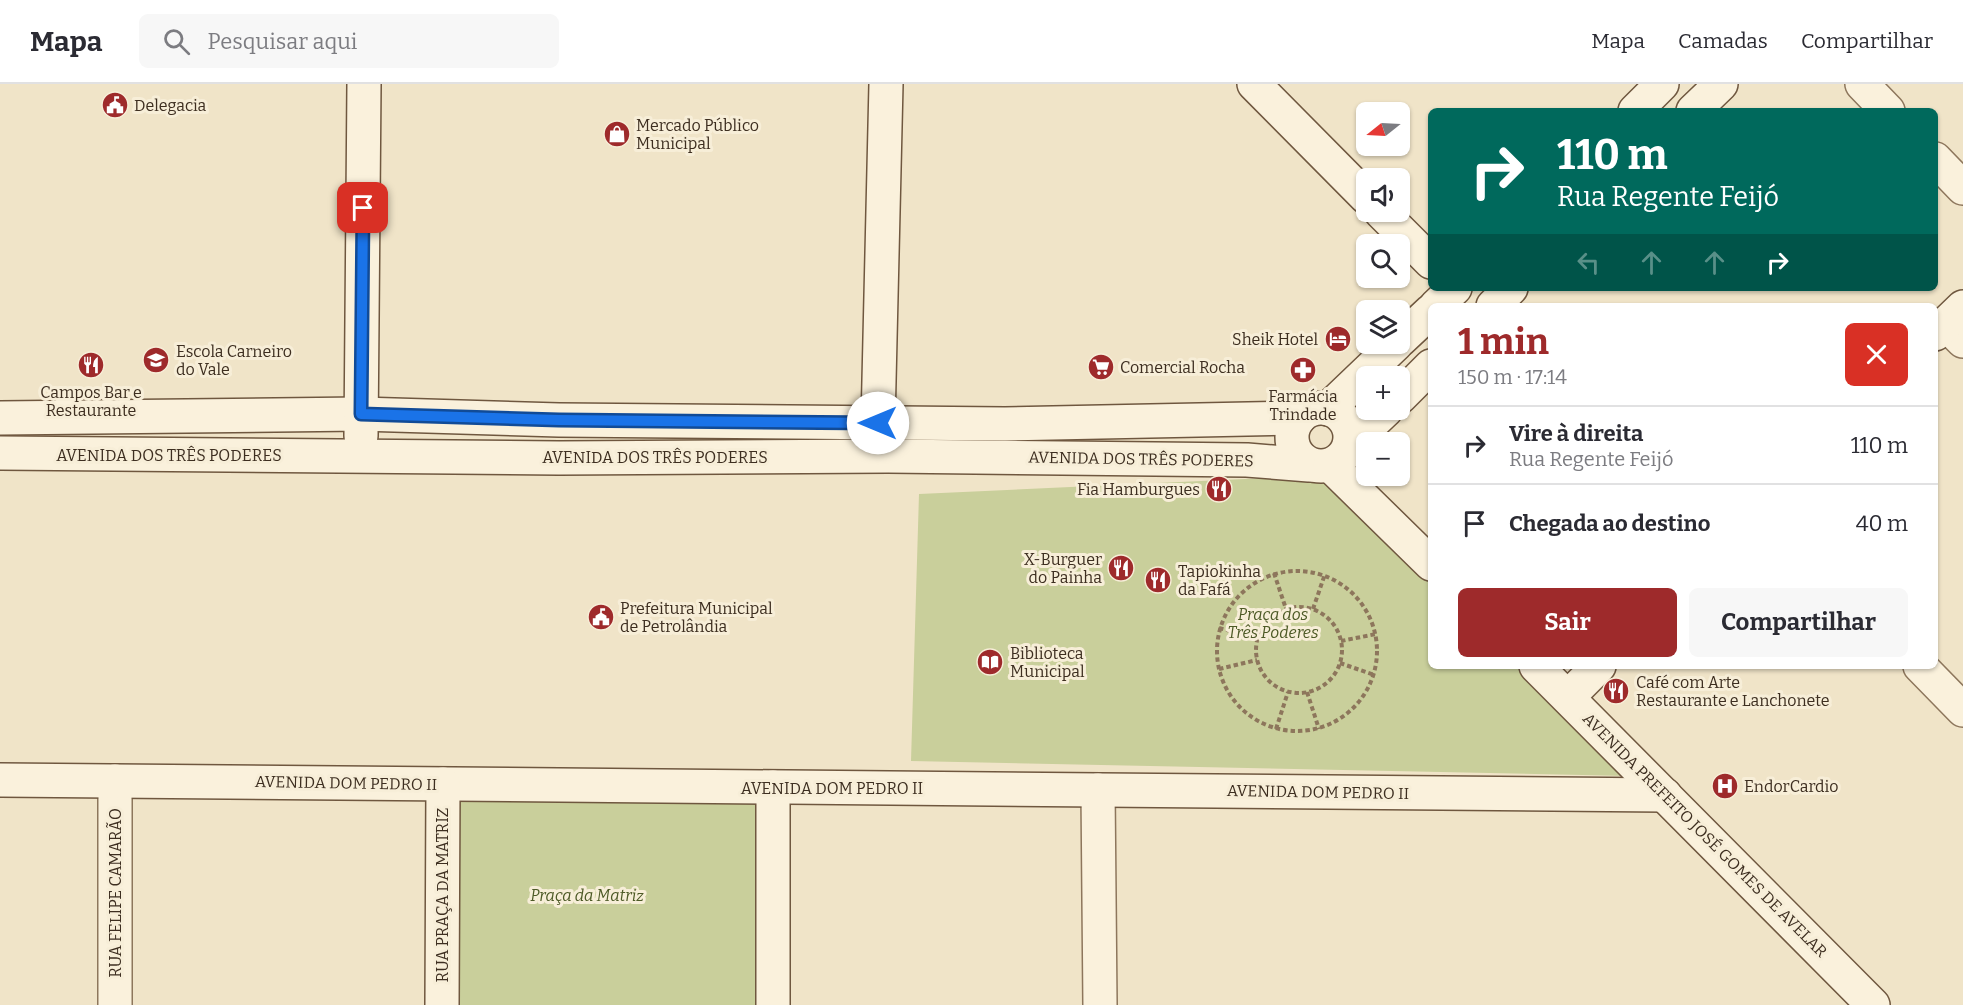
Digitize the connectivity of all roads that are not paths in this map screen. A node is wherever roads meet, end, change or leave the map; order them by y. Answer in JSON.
{"nodes":[{"id":1,"x":364,"y":84,"type":"edge"},
{"id":2,"x":886,"y":84,"type":"edge"},
{"id":3,"x":1254,"y":84,"type":"edge"},
{"id":4,"x":1662,"y":84,"type":"edge"},
{"id":5,"x":1721,"y":84,"type":"edge"},
{"id":6,"x":1862,"y":84,"type":"edge"},
{"id":7,"x":1638,"y":108,"type":"edge"},
{"id":8,"x":1696,"y":108,"type":"edge"},
{"id":9,"x":1885,"y":108,"type":"edge"},
{"id":10,"x":1938,"y":162,"type":"edge"},
{"id":11,"x":1356,"y":187,"type":"edge"},
{"id":12,"x":1963,"y":188,"type":"edge"},
{"id":13,"x":1391,"y":222,"type":"edge"},
{"id":14,"x":1428,"y":259,"type":"edge"},
{"id":15,"x":1452,"y":291,"type":"edge"},
{"id":16,"x":1508,"y":291,"type":"edge"},
{"id":17,"x":1439,"y":303,"type":"edge"},
{"id":18,"x":1496,"y":303,"type":"edge"},
{"id":19,"x":1428,"y":314,"type":"edge"},
{"id":20,"x":1410,"y":331,"type":"edge"},
{"id":21,"x":1384,"y":354,"type":"edge"},
{"id":22,"x":1428,"y":369,"type":"edge"},
{"id":23,"x":1410,"y":387,"type":"edge"},
{"id":24,"x":1313,"y":413,"type":"junction"},
{"id":25,"x":361,"y":414,"type":"junction"},
{"id":26,"x":0,"y":418,"type":"edge"},
{"id":27,"x":559,"y":420,"type":"junction"},
{"id":28,"x":1374,"y":420,"type":"edge"},
{"id":29,"x":878,"y":423,"type":"junction"},
{"id":30,"x":0,"y":453,"type":"edge"},
{"id":31,"x":361,"y":456,"type":"junction"},
{"id":32,"x":559,"y":458,"type":"junction"},
{"id":33,"x":1330,"y":458,"type":"junction"},
{"id":34,"x":1428,"y":561,"type":"edge"},
{"id":35,"x":1539,"y":669,"type":"edge"},
{"id":36,"x":1596,"y":669,"type":"edge"},
{"id":37,"x":1923,"y":669,"type":"edge"},
{"id":38,"x":1568,"y":697,"type":"junction"},
{"id":39,"x":1963,"y":710,"type":"edge"},
{"id":40,"x":0,"y":780,"type":"edge"},
{"id":41,"x":115,"y":781,"type":"junction"},
{"id":42,"x":443,"y":784,"type":"junction"},
{"id":43,"x":773,"y":787,"type":"junction"},
{"id":44,"x":1098,"y":790,"type":"junction"},
{"id":45,"x":1665,"y":795,"type":"junction"},
{"id":46,"x":115,"y":1005,"type":"edge"},
{"id":47,"x":442,"y":1005,"type":"edge"},
{"id":48,"x":773,"y":1005,"type":"edge"},
{"id":49,"x":1100,"y":1005,"type":"edge"},
{"id":50,"x":1873,"y":1005,"type":"edge"}],
"edges":[{"from":1,"to":25,"type":"street"},
{"from":2,"to":29,"type":"street"},
{"from":3,"to":11,"type":"street"},
{"from":4,"to":7,"type":"street"},
{"from":5,"to":8,"type":"street"},
{"from":6,"to":9,"type":"street"},
{"from":10,"to":12,"type":"street"},
{"from":13,"to":14,"type":"street"},
{"from":15,"to":17,"type":"street"},
{"from":16,"to":18,"type":"street"},
{"from":19,"to":20,"type":"street"},
{"from":21,"to":24,"type":"street"},
{"from":22,"to":23,"type":"street"},
{"from":24,"to":29,"type":"street","name":"AVENIDA DOS TRÊS PODERES"},
{"from":24,"to":33,"type":"street"},
{"from":24,"to":33,"type":"street"},
{"from":25,"to":26,"type":"street","name":"AVENIDA DOS TRÊS PODERES"},
{"from":25,"to":27,"type":"street","name":"AVENIDA DOS TRÊS PODERES"},
{"from":25,"to":31,"type":"street"},
{"from":27,"to":29,"type":"street","name":"AVENIDA DOS TRÊS PODERES"},
{"from":27,"to":32,"type":"street"},
{"from":28,"to":33,"type":"street"},
{"from":30,"to":31,"type":"street","name":"AVENIDA DOS TRÊS PODERES"},
{"from":31,"to":32,"type":"street","name":"AVENIDA DOS TRÊS PODERES"},
{"from":32,"to":33,"type":"street","name":"AVENIDA DOS TRÊS PODERES"},
{"from":33,"to":34,"type":"street"},
{"from":35,"to":38,"type":"street","name":"AVENIDA PREFEITO JOSÉ GOMES DE AVELAR"},
{"from":36,"to":38,"type":"street"},
{"from":37,"to":39,"type":"street"},
{"from":38,"to":45,"type":"street","name":"AVENIDA PREFEITO JOSÉ GOMES DE AVELAR"},
{"from":40,"to":41,"type":"street","name":"AVENIDA DOM PEDRO II"},
{"from":41,"to":42,"type":"street","name":"AVENIDA DOM PEDRO II"},
{"from":41,"to":46,"type":"street","name":"RUA FELIPE CAMARÃO"},
{"from":42,"to":43,"type":"street","name":"AVENIDA DOM PEDRO II"},
{"from":42,"to":47,"type":"street","name":"RUA PRAÇA DA MATRIZ"},
{"from":43,"to":44,"type":"street","name":"AVENIDA DOM PEDRO II"},
{"from":43,"to":48,"type":"street"},
{"from":44,"to":45,"type":"street","name":"AVENIDA DOM PEDRO II"},
{"from":44,"to":49,"type":"street"},
{"from":45,"to":50,"type":"street","name":"AVENIDA PREFEITO JOSÉ GOMES DE AVELAR"}]}
